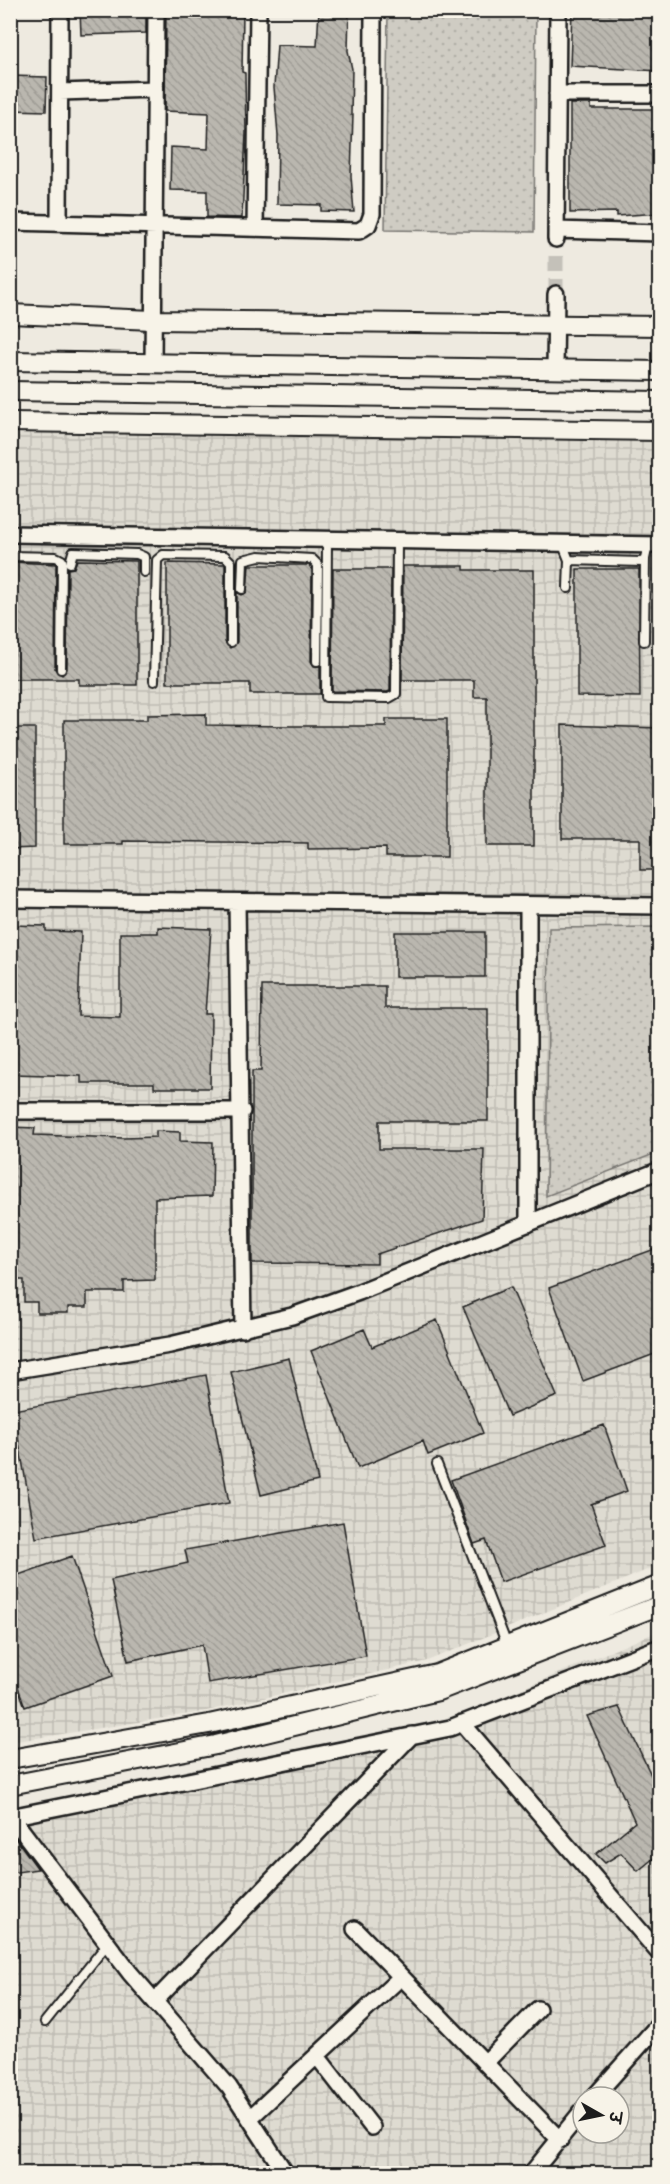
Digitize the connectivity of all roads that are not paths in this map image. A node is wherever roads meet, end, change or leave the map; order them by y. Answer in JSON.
{"nodes":[{"id":1,"x":60,"y":10,"type":"edge"},
{"id":2,"x":156,"y":10,"type":"edge"},
{"id":3,"x":258,"y":10,"type":"edge"},
{"id":4,"x":374,"y":10,"type":"edge"},
{"id":5,"x":558,"y":10,"type":"edge"},
{"id":6,"x":155,"y":89,"type":"junction"},
{"id":7,"x":60,"y":92,"type":"junction"},
{"id":8,"x":557,"y":94,"type":"junction"},
{"id":9,"x":660,"y":94,"type":"edge"},
{"id":10,"x":10,"y":222,"type":"edge"},
{"id":11,"x":59,"y":223,"type":"junction"},
{"id":12,"x":154,"y":226,"type":"junction"},
{"id":13,"x":255,"y":228,"type":"junction"},
{"id":14,"x":660,"y":232,"type":"edge"},
{"id":15,"x":556,"y":294,"type":"tunnel mouth"},
{"id":16,"x":10,"y":314,"type":"edge"},
{"id":17,"x":153,"y":320,"type":"junction"},
{"id":18,"x":555,"y":324,"type":"junction"},
{"id":19,"x":660,"y":326,"type":"edge"},
{"id":20,"x":10,"y":361,"type":"edge"},
{"id":21,"x":153,"y":363,"type":"junction"},
{"id":22,"x":555,"y":370,"type":"junction"},
{"id":23,"x":660,"y":371,"type":"edge"},
{"id":24,"x":10,"y":391,"type":"edge"},
{"id":25,"x":660,"y":401,"type":"edge"},
{"id":26,"x":10,"y":422,"type":"edge"},
{"id":27,"x":660,"y":431,"type":"edge"},
{"id":28,"x":10,"y":534,"type":"edge"},
{"id":29,"x":74,"y":535,"type":"junction"},
{"id":30,"x":138,"y":536,"type":"junction"},
{"id":31,"x":163,"y":537,"type":"junction"},
{"id":32,"x":225,"y":538,"type":"junction"},
{"id":33,"x":259,"y":538,"type":"junction"},
{"id":34,"x":320,"y":539,"type":"junction"},
{"id":35,"x":397,"y":540,"type":"junction"},
{"id":36,"x":563,"y":544,"type":"junction"},
{"id":37,"x":651,"y":550,"type":"edge"},
{"id":38,"x":73,"y":552,"type":"junction"},
{"id":39,"x":137,"y":554,"type":"junction"},
{"id":40,"x":163,"y":555,"type":"junction"},
{"id":41,"x":10,"y":556,"type":"edge"},
{"id":42,"x":225,"y":556,"type":"junction"},
{"id":43,"x":259,"y":556,"type":"junction"},
{"id":44,"x":312,"y":558,"type":"junction"},
{"id":45,"x":569,"y":560,"type":"junction"},
{"id":46,"x":70,"y":563,"type":"dead end"},
{"id":47,"x":144,"y":572,"type":"dead end"},
{"id":48,"x":568,"y":588,"type":"dead end"},
{"id":49,"x":242,"y":589,"type":"dead end"},
{"id":50,"x":644,"y":641,"type":"dead end"},
{"id":51,"x":231,"y":642,"type":"dead end"},
{"id":52,"x":316,"y":661,"type":"dead end"},
{"id":53,"x":61,"y":669,"type":"dead end"},
{"id":54,"x":154,"y":681,"type":"dead end"},
{"id":55,"x":10,"y":899,"type":"edge"},
{"id":56,"x":237,"y":902,"type":"junction"},
{"id":57,"x":528,"y":905,"type":"junction"},
{"id":58,"x":660,"y":906,"type":"edge"},
{"id":59,"x":10,"y":1111,"type":"edge"},
{"id":60,"x":242,"y":1111,"type":"junction"},
{"id":61,"x":660,"y":1170,"type":"edge"},
{"id":62,"x":528,"y":1224,"type":"junction"},
{"id":63,"x":243,"y":1329,"type":"junction"},
{"id":64,"x":10,"y":1371,"type":"edge"},
{"id":65,"x":437,"y":1464,"type":"dead end"},
{"id":66,"x":660,"y":1585,"type":"edge"},
{"id":67,"x":660,"y":1605,"type":"edge"},
{"id":68,"x":508,"y":1646,"type":"junction"},
{"id":69,"x":660,"y":1647,"type":"edge"},
{"id":70,"x":462,"y":1723,"type":"junction"},
{"id":71,"x":412,"y":1735,"type":"junction"},
{"id":72,"x":10,"y":1759,"type":"edge"},
{"id":73,"x":10,"y":1785,"type":"edge"},
{"id":74,"x":11,"y":1816,"type":"edge"},
{"id":75,"x":355,"y":1929,"type":"dead end"},
{"id":76,"x":108,"y":1943,"type":"junction"},
{"id":77,"x":660,"y":1953,"type":"edge"},
{"id":78,"x":401,"y":1977,"type":"junction"},
{"id":79,"x":155,"y":2001,"type":"junction"},
{"id":80,"x":538,"y":2009,"type":"dead end"},
{"id":81,"x":45,"y":2022,"type":"dead end"},
{"id":82,"x":660,"y":2023,"type":"edge"},
{"id":83,"x":317,"y":2056,"type":"junction"},
{"id":84,"x":485,"y":2063,"type":"junction"},
{"id":85,"x":605,"y":2085,"type":"edge"},
{"id":86,"x":250,"y":2118,"type":"junction"},
{"id":87,"x":571,"y":2126,"type":"edge"},
{"id":88,"x":372,"y":2127,"type":"dead end"},
{"id":89,"x":560,"y":2140,"type":"junction"},
{"id":90,"x":286,"y":2174,"type":"edge"},
{"id":91,"x":531,"y":2174,"type":"edge"}],
"edges":[{"from":1,"to":7,"type":"street"},
{"from":2,"to":6,"type":"street"},
{"from":3,"to":13,"type":"street"},
{"from":4,"to":13,"type":"street"},
{"from":5,"to":8,"type":"street"},
{"from":6,"to":7,"type":"street"},
{"from":6,"to":12,"type":"street"},
{"from":7,"to":11,"type":"street"},
{"from":8,"to":9,"type":"street"},
{"from":8,"to":14,"type":"street"},
{"from":10,"to":11,"type":"street"},
{"from":11,"to":12,"type":"street"},
{"from":12,"to":13,"type":"street"},
{"from":12,"to":17,"type":"street"},
{"from":15,"to":18,"type":"street"},
{"from":16,"to":17,"type":"street"},
{"from":17,"to":18,"type":"street"},
{"from":17,"to":21,"type":"street"},
{"from":18,"to":19,"type":"street"},
{"from":18,"to":22,"type":"street"},
{"from":20,"to":21,"type":"street"},
{"from":21,"to":22,"type":"street"},
{"from":22,"to":23,"type":"street"},
{"from":24,"to":25,"type":"street"},
{"from":26,"to":27,"type":"street"},
{"from":28,"to":29,"type":"street"},
{"from":29,"to":30,"type":"street"},
{"from":29,"to":38,"type":"lane"},
{"from":30,"to":31,"type":"street"},
{"from":30,"to":39,"type":"lane"},
{"from":31,"to":32,"type":"street"},
{"from":31,"to":40,"type":"lane"},
{"from":32,"to":33,"type":"street"},
{"from":32,"to":42,"type":"lane"},
{"from":33,"to":34,"type":"street"},
{"from":33,"to":43,"type":"lane"},
{"from":34,"to":35,"type":"street"},
{"from":34,"to":35,"type":"lane"},
{"from":34,"to":44,"type":"lane"},
{"from":35,"to":36,"type":"street"},
{"from":36,"to":37,"type":"street"},
{"from":36,"to":45,"type":"lane"},
{"from":37,"to":45,"type":"lane"},
{"from":37,"to":50,"type":"lane"},
{"from":38,"to":39,"type":"lane"},
{"from":38,"to":46,"type":"lane"},
{"from":39,"to":47,"type":"lane"},
{"from":40,"to":42,"type":"lane"},
{"from":40,"to":54,"type":"lane"},
{"from":41,"to":53,"type":"lane"},
{"from":42,"to":51,"type":"lane"},
{"from":43,"to":44,"type":"lane"},
{"from":43,"to":49,"type":"lane"},
{"from":44,"to":52,"type":"lane"},
{"from":45,"to":48,"type":"lane"},
{"from":55,"to":56,"type":"street"},
{"from":56,"to":57,"type":"street"},
{"from":56,"to":60,"type":"street"},
{"from":57,"to":58,"type":"street"},
{"from":57,"to":62,"type":"street"},
{"from":59,"to":60,"type":"street"},
{"from":60,"to":63,"type":"street"},
{"from":61,"to":62,"type":"street"},
{"from":62,"to":63,"type":"street"},
{"from":63,"to":64,"type":"street"},
{"from":65,"to":68,"type":"lane"},
{"from":66,"to":68,"type":"street"},
{"from":67,"to":73,"type":"street"},
{"from":68,"to":72,"type":"street"},
{"from":69,"to":70,"type":"street"},
{"from":70,"to":71,"type":"street"},
{"from":70,"to":77,"type":"street"},
{"from":71,"to":74,"type":"street"},
{"from":71,"to":79,"type":"street"},
{"from":74,"to":76,"type":"street"},
{"from":75,"to":78,"type":"street"},
{"from":76,"to":79,"type":"street"},
{"from":76,"to":81,"type":"lane"},
{"from":78,"to":83,"type":"street"},
{"from":78,"to":84,"type":"street"},
{"from":79,"to":86,"type":"street"},
{"from":80,"to":84,"type":"street"},
{"from":82,"to":85,"type":"street"},
{"from":83,"to":86,"type":"street"},
{"from":83,"to":88,"type":"street"},
{"from":84,"to":89,"type":"street"},
{"from":86,"to":90,"type":"street"},
{"from":87,"to":89,"type":"street"},
{"from":89,"to":91,"type":"street"}]}
